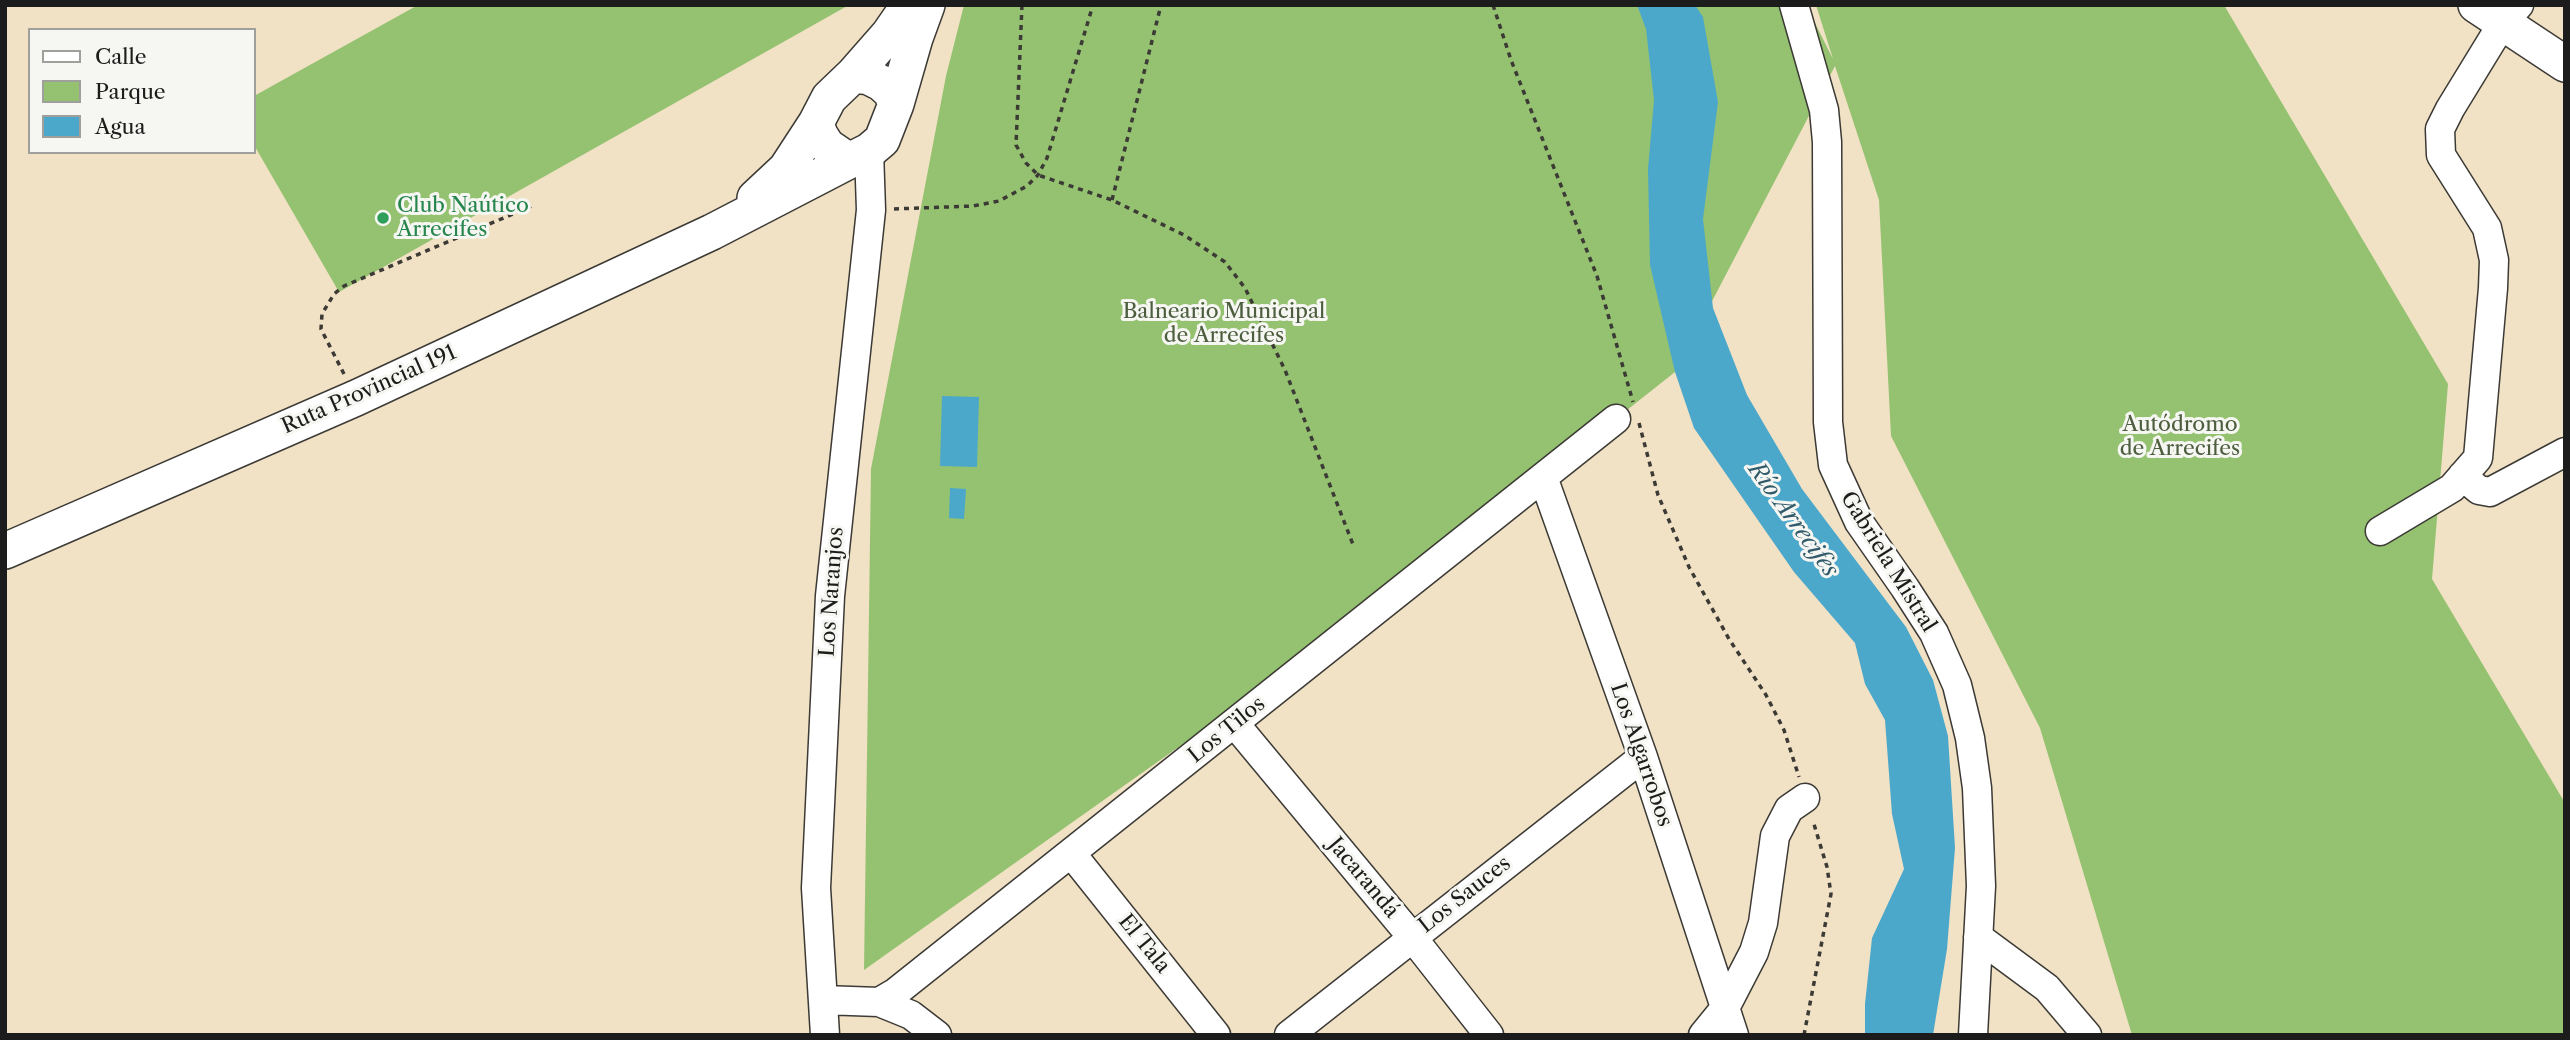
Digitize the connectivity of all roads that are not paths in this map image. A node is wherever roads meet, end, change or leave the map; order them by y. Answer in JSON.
{"nodes":[{"id":1,"x":909,"y":5,"type":"edge"},
{"id":2,"x":927,"y":5,"type":"edge"},
{"id":3,"x":1794,"y":5,"type":"edge"},
{"id":4,"x":2499,"y":11,"type":"edge"},
{"id":5,"x":2565,"y":64,"type":"edge"},
{"id":6,"x":853,"y":75,"type":"junction"},
{"id":7,"x":896,"y":104,"type":"junction"},
{"id":8,"x":816,"y":122,"type":"junction"},
{"id":9,"x":859,"y":156,"type":"junction"},
{"id":10,"x":730,"y":223,"type":"junction"},
{"id":11,"x":1629,"y":414,"type":"road end"},
{"id":12,"x":2565,"y":452,"type":"edge"},
{"id":13,"x":2462,"y":476,"type":"junction"},
{"id":14,"x":1543,"y":477,"type":"junction"},
{"id":15,"x":2380,"y":531,"type":"dead end"},
{"id":16,"x":5,"y":551,"type":"edge"},
{"id":17,"x":1235,"y":724,"type":"junction"},
{"id":18,"x":1643,"y":757,"type":"junction"},
{"id":19,"x":1805,"y":798,"type":"road end"},
{"id":20,"x":1071,"y":853,"type":"junction"},
{"id":21,"x":1412,"y":937,"type":"junction"},
{"id":22,"x":1978,"y":937,"type":"junction"},
{"id":23,"x":822,"y":1000,"type":"junction"},
{"id":24,"x":879,"y":1002,"type":"junction"},
{"id":25,"x":1725,"y":1008,"type":"junction"},
{"id":26,"x":825,"y":1035,"type":"edge"},
{"id":27,"x":937,"y":1035,"type":"edge"},
{"id":28,"x":1216,"y":1035,"type":"edge"},
{"id":29,"x":1289,"y":1035,"type":"edge"},
{"id":30,"x":1489,"y":1035,"type":"edge"},
{"id":31,"x":1703,"y":1035,"type":"edge"},
{"id":32,"x":1734,"y":1035,"type":"edge"},
{"id":33,"x":1973,"y":1035,"type":"edge"},
{"id":34,"x":2087,"y":1035,"type":"edge"}],
"edges":[{"from":1,"to":6,"type":"main road"},
{"from":2,"to":7,"type":"main road"},
{"from":3,"to":22,"type":"street","name":"Gabriela Mistral"},
{"from":4,"to":5,"type":"main road"},
{"from":4,"to":13,"type":"street"},
{"from":6,"to":7,"type":"main road"},
{"from":6,"to":8,"type":"main road"},
{"from":7,"to":9,"type":"main road"},
{"from":8,"to":9,"type":"main road"},
{"from":8,"to":10,"type":"main road","name":"Ruta Provincial 191"},
{"from":9,"to":10,"type":"main road","name":"Ruta Provincial 191"},
{"from":9,"to":23,"type":"street","name":"Los Naranjos"},
{"from":10,"to":16,"type":"main road","name":"Ruta Provincial 191"},
{"from":11,"to":14,"type":"street","name":"Los Tilos"},
{"from":12,"to":13,"type":"street"},
{"from":13,"to":15,"type":"street"},
{"from":14,"to":17,"type":"street","name":"Los Tilos"},
{"from":14,"to":18,"type":"street","name":"Los Algarrobos"},
{"from":17,"to":20,"type":"street","name":"Los Tilos"},
{"from":17,"to":21,"type":"street","name":"Jacarandá"},
{"from":18,"to":21,"type":"street","name":"Los Sauces"},
{"from":18,"to":25,"type":"street","name":"Los Algarrobos"},
{"from":19,"to":25,"type":"street"},
{"from":20,"to":24,"type":"street","name":"Los Tilos"},
{"from":20,"to":28,"type":"street","name":"El Tala"},
{"from":21,"to":29,"type":"street","name":"Los Sauces"},
{"from":21,"to":30,"type":"street","name":"Jacarandá"},
{"from":22,"to":33,"type":"street","name":"Gabriela Mistral"},
{"from":22,"to":34,"type":"street"},
{"from":23,"to":24,"type":"street"},
{"from":23,"to":26,"type":"street","name":"Los Naranjos"},
{"from":24,"to":27,"type":"street"},
{"from":25,"to":31,"type":"street"},
{"from":25,"to":32,"type":"street","name":"Los Algarrobos"}]}
